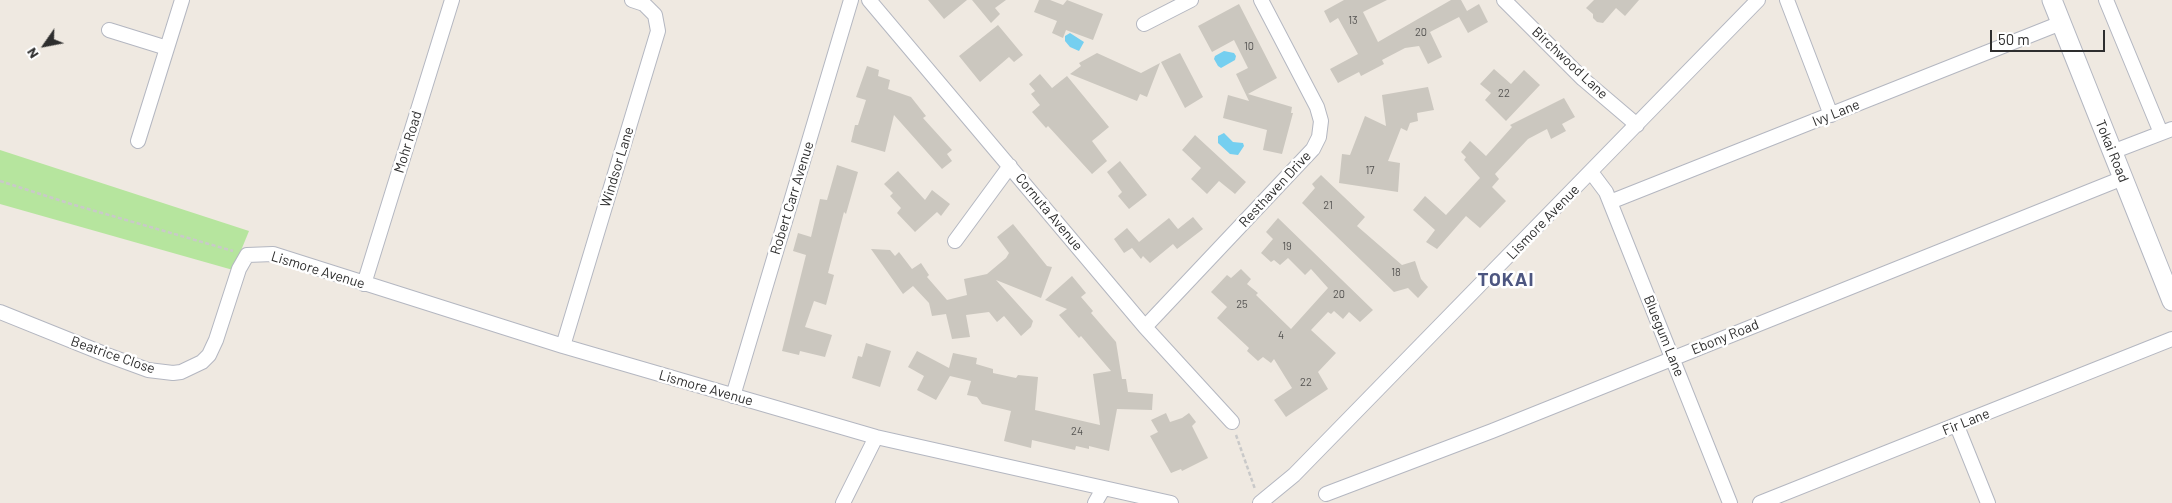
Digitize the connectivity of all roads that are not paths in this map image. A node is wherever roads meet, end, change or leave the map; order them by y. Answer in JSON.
{"nodes":[{"id":1,"x":182,"y":0,"type":"edge"},
{"id":2,"x":452,"y":0,"type":"edge"},
{"id":3,"x":632,"y":0,"type":"edge"},
{"id":4,"x":851,"y":0,"type":"edge"},
{"id":5,"x":869,"y":0,"type":"edge"},
{"id":6,"x":1191,"y":0,"type":"edge"},
{"id":7,"x":1261,"y":0,"type":"edge"},
{"id":8,"x":1504,"y":0,"type":"edge"},
{"id":9,"x":1758,"y":0,"type":"edge"},
{"id":10,"x":1787,"y":0,"type":"edge"},
{"id":11,"x":2052,"y":0,"type":"edge"},
{"id":12,"x":2106,"y":0,"type":"edge"},
{"id":13,"x":2061,"y":23,"type":"junction"},
{"id":14,"x":1144,"y":24,"type":"dead end"},
{"id":15,"x":109,"y":30,"type":"dead end"},
{"id":16,"x":167,"y":48,"type":"junction"},
{"id":17,"x":1831,"y":115,"type":"junction"},
{"id":18,"x":1638,"y":125,"type":"junction"},
{"id":19,"x":2166,"y":131,"type":"edge"},
{"id":20,"x":138,"y":141,"type":"dead end"},
{"id":21,"x":2112,"y":152,"type":"junction"},
{"id":22,"x":1010,"y":166,"type":"junction"},
{"id":23,"x":1591,"y":172,"type":"junction"},
{"id":24,"x":2123,"y":178,"type":"junction"},
{"id":25,"x":1610,"y":202,"type":"junction"},
{"id":26,"x":954,"y":241,"type":"dead end"},
{"id":27,"x":247,"y":255,"type":"joint"},
{"id":28,"x":364,"y":284,"type":"junction"},
{"id":29,"x":2172,"y":301,"type":"edge"},
{"id":30,"x":0,"y":312,"type":"edge"},
{"id":31,"x":1145,"y":327,"type":"junction"},
{"id":32,"x":2172,"y":339,"type":"edge"},
{"id":33,"x":563,"y":346,"type":"junction"},
{"id":34,"x":1673,"y":358,"type":"junction"},
{"id":35,"x":733,"y":396,"type":"junction"},
{"id":36,"x":1232,"y":422,"type":"road end"},
{"id":37,"x":1957,"y":426,"type":"junction"},
{"id":38,"x":876,"y":437,"type":"junction"},
{"id":39,"x":1103,"y":489,"type":"junction"},
{"id":40,"x":1326,"y":494,"type":"dead end"},
{"id":41,"x":1260,"y":500,"type":"edge"},
{"id":42,"x":842,"y":503,"type":"edge"},
{"id":43,"x":1095,"y":503,"type":"edge"},
{"id":44,"x":1171,"y":503,"type":"edge"},
{"id":45,"x":1730,"y":503,"type":"edge"},
{"id":46,"x":1760,"y":503,"type":"edge"},
{"id":47,"x":1988,"y":503,"type":"edge"}],
"edges":[{"from":1,"to":16,"type":"street"},
{"from":2,"to":28,"type":"street","name":"Mohr Road"},
{"from":3,"to":33,"type":"street","name":"Windsor Lane"},
{"from":4,"to":35,"type":"street","name":"Robert Carr Avenue"},
{"from":5,"to":22,"type":"street","name":"Cornuta Avenue"},
{"from":6,"to":14,"type":"street"},
{"from":7,"to":31,"type":"street","name":"Resthaven Drive"},
{"from":8,"to":18,"type":"street","name":"Birchwood Lane"},
{"from":9,"to":18,"type":"street","name":"Lismore Avenue"},
{"from":10,"to":17,"type":"street"},
{"from":11,"to":13,"type":"main road","name":"Tokai Road"},
{"from":12,"to":19,"type":"street"},
{"from":13,"to":17,"type":"street","name":"Ivy Lane"},
{"from":13,"to":21,"type":"main road","name":"Tokai Road"},
{"from":15,"to":16,"type":"street"},
{"from":16,"to":20,"type":"street"},
{"from":17,"to":25,"type":"street","name":"Ivy Lane"},
{"from":18,"to":23,"type":"street","name":"Lismore Avenue"},
{"from":19,"to":21,"type":"street"},
{"from":21,"to":24,"type":"main road","name":"Tokai Road"},
{"from":22,"to":26,"type":"street"},
{"from":22,"to":31,"type":"street","name":"Cornuta Avenue"},
{"from":23,"to":25,"type":"street","name":"Bluegum Lane"},
{"from":23,"to":41,"type":"street","name":"Lismore Avenue"},
{"from":24,"to":29,"type":"main road","name":"Tokai Road"},
{"from":24,"to":34,"type":"street","name":"Ebony Road"},
{"from":25,"to":34,"type":"street","name":"Bluegum Lane"},
{"from":27,"to":28,"type":"street","name":"Lismore Avenue"},
{"from":27,"to":30,"type":"street","name":"Beatrice Close"},
{"from":28,"to":33,"type":"street","name":"Lismore Avenue"},
{"from":31,"to":36,"type":"street","name":"Cornuta Avenue"},
{"from":32,"to":37,"type":"street","name":"Fir Lane"},
{"from":33,"to":35,"type":"street","name":"Lismore Avenue"},
{"from":34,"to":40,"type":"street","name":"Ebony Road"},
{"from":34,"to":45,"type":"street","name":"Bluegum Lane"},
{"from":35,"to":38,"type":"street","name":"Lismore Avenue"},
{"from":37,"to":46,"type":"street","name":"Fir Lane"},
{"from":37,"to":47,"type":"street"},
{"from":38,"to":39,"type":"street","name":"Lismore Avenue"},
{"from":38,"to":42,"type":"street"},
{"from":39,"to":43,"type":"street"},
{"from":39,"to":44,"type":"street","name":"Lismore Avenue"}]}
